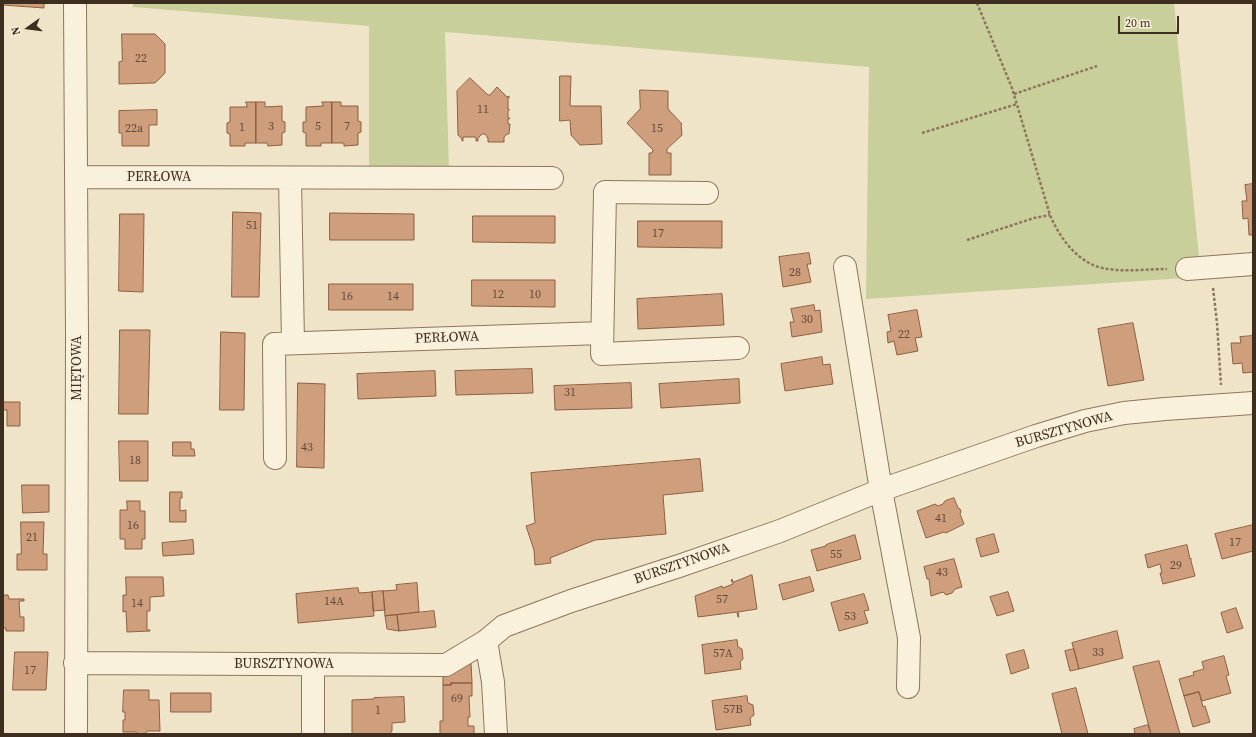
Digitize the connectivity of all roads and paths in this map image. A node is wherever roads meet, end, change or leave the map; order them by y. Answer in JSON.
{"nodes":[{"id":1,"x":75,"y":3,"type":"edge"},
{"id":2,"x":977,"y":3,"type":"edge"},
{"id":3,"x":1098,"y":66,"type":"dead end"},
{"id":4,"x":1014,"y":94,"type":"junction"},
{"id":5,"x":1017,"y":104,"type":"junction"},
{"id":6,"x":922,"y":133,"type":"dead end"},
{"id":7,"x":76,"y":177,"type":"junction"},
{"id":8,"x":290,"y":178,"type":"junction"},
{"id":9,"x":552,"y":178,"type":"dead end"},
{"id":10,"x":707,"y":193,"type":"dead end"},
{"id":11,"x":1050,"y":215,"type":"junction"},
{"id":12,"x":967,"y":240,"type":"dead end"},
{"id":13,"x":1253,"y":264,"type":"edge"},
{"id":14,"x":845,"y":267,"type":"dead end"},
{"id":15,"x":1210,"y":267,"type":"junction"},
{"id":16,"x":1187,"y":269,"type":"joint"},
{"id":17,"x":602,"y":333,"type":"junction"},
{"id":18,"x":293,"y":343,"type":"junction"},
{"id":19,"x":738,"y":348,"type":"dead end"},
{"id":20,"x":1253,"y":403,"type":"edge"},
{"id":21,"x":1223,"y":405,"type":"junction"},
{"id":22,"x":275,"y":458,"type":"dead end"},
{"id":23,"x":881,"y":490,"type":"junction"},
{"id":24,"x":486,"y":641,"type":"junction"},
{"id":25,"x":76,"y":662,"type":"junction"},
{"id":26,"x":312,"y":664,"type":"junction"},
{"id":27,"x":908,"y":687,"type":"dead end"},
{"id":28,"x":76,"y":734,"type":"edge"},
{"id":29,"x":313,"y":734,"type":"edge"},
{"id":30,"x":496,"y":734,"type":"edge"}],
"edges":[{"from":1,"to":7,"type":"street","name":"MIĘTOWA"},
{"from":2,"to":4,"type":"path"},
{"from":3,"to":4,"type":"path"},
{"from":4,"to":5,"type":"path"},
{"from":5,"to":6,"type":"path"},
{"from":5,"to":11,"type":"path"},
{"from":7,"to":8,"type":"street","name":"PERŁOWA"},
{"from":7,"to":25,"type":"street","name":"MIĘTOWA"},
{"from":8,"to":9,"type":"street","name":"PERŁOWA"},
{"from":8,"to":18,"type":"street"},
{"from":10,"to":17,"type":"street"},
{"from":11,"to":12,"type":"path"},
{"from":11,"to":16,"type":"path"},
{"from":13,"to":15,"type":"street"},
{"from":14,"to":23,"type":"street"},
{"from":15,"to":16,"type":"street"},
{"from":15,"to":21,"type":"path"},
{"from":17,"to":18,"type":"street","name":"PERŁOWA"},
{"from":17,"to":19,"type":"street"},
{"from":18,"to":22,"type":"street","name":"PERŁOWA"},
{"from":20,"to":21,"type":"street","name":"BURSZTYNOWA"},
{"from":21,"to":23,"type":"street","name":"BURSZTYNOWA"},
{"from":23,"to":24,"type":"street","name":"BURSZTYNOWA"},
{"from":23,"to":27,"type":"street"},
{"from":24,"to":26,"type":"street","name":"BURSZTYNOWA"},
{"from":24,"to":30,"type":"street"},
{"from":25,"to":26,"type":"street","name":"BURSZTYNOWA"},
{"from":25,"to":28,"type":"street","name":"MIĘTOWA"},
{"from":26,"to":29,"type":"street"}]}
